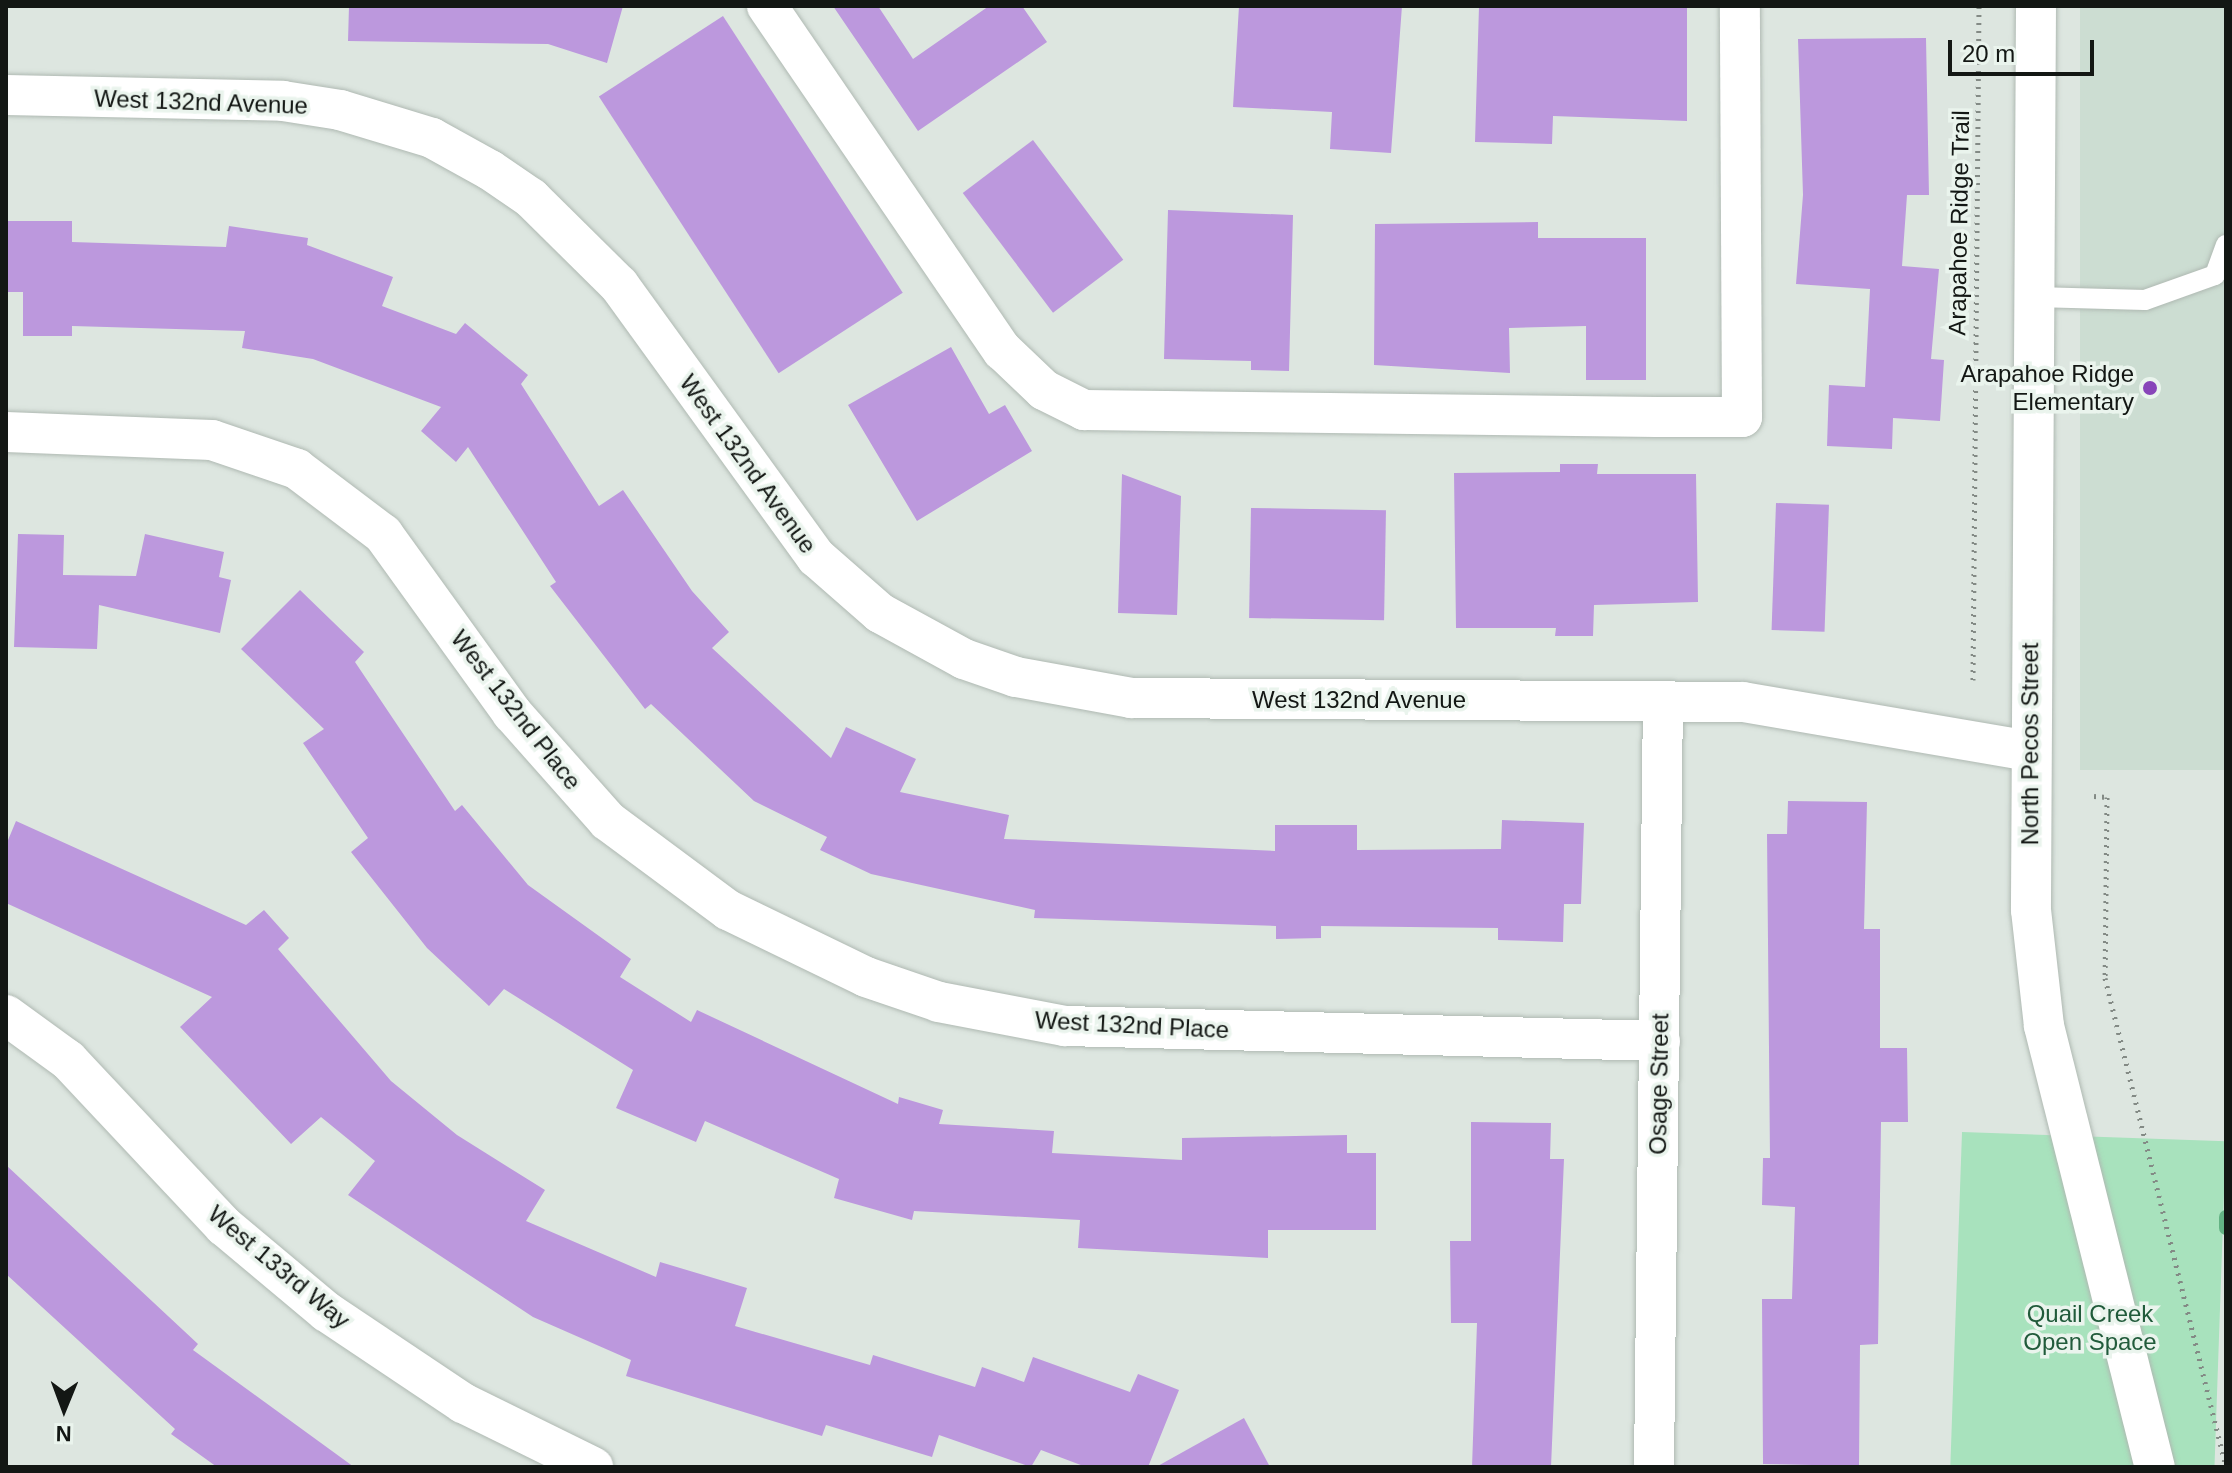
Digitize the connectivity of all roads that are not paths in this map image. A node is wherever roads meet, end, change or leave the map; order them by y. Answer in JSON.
{"nodes":[{"id":1,"x":767,"y":6,"type":"edge"},
{"id":2,"x":1740,"y":6,"type":"edge"},
{"id":3,"x":2036,"y":6,"type":"edge"},
{"id":4,"x":6,"y":95,"type":"edge"},
{"id":5,"x":2226,"y":245,"type":"edge"},
{"id":6,"x":2035,"y":297,"type":"junction"},
{"id":7,"x":6,"y":432,"type":"edge"},
{"id":8,"x":1663,"y":702,"type":"junction"},
{"id":9,"x":2029,"y":751,"type":"junction"},
{"id":10,"x":6,"y":1015,"type":"edge"},
{"id":11,"x":1660,"y":1041,"type":"junction"},
{"id":12,"x":593,"y":1467,"type":"edge"},
{"id":13,"x":1654,"y":1467,"type":"edge"},
{"id":14,"x":2155,"y":1467,"type":"edge"}],
"edges":[{"from":1,"to":2,"type":"street"},
{"from":3,"to":6,"type":"street","name":"North Pecos Street"},
{"from":4,"to":8,"type":"street","name":"West 132nd Avenue"},
{"from":5,"to":6,"type":"lane"},
{"from":6,"to":9,"type":"street","name":"North Pecos Street"},
{"from":7,"to":11,"type":"street","name":"West 132nd Place"},
{"from":8,"to":9,"type":"street","name":"West 132nd Avenue"},
{"from":8,"to":11,"type":"street","name":"Osage Street"},
{"from":9,"to":14,"type":"street","name":"North Pecos Street"},
{"from":10,"to":12,"type":"street","name":"West 133rd Way"},
{"from":11,"to":13,"type":"street","name":"Osage Street"}]}
